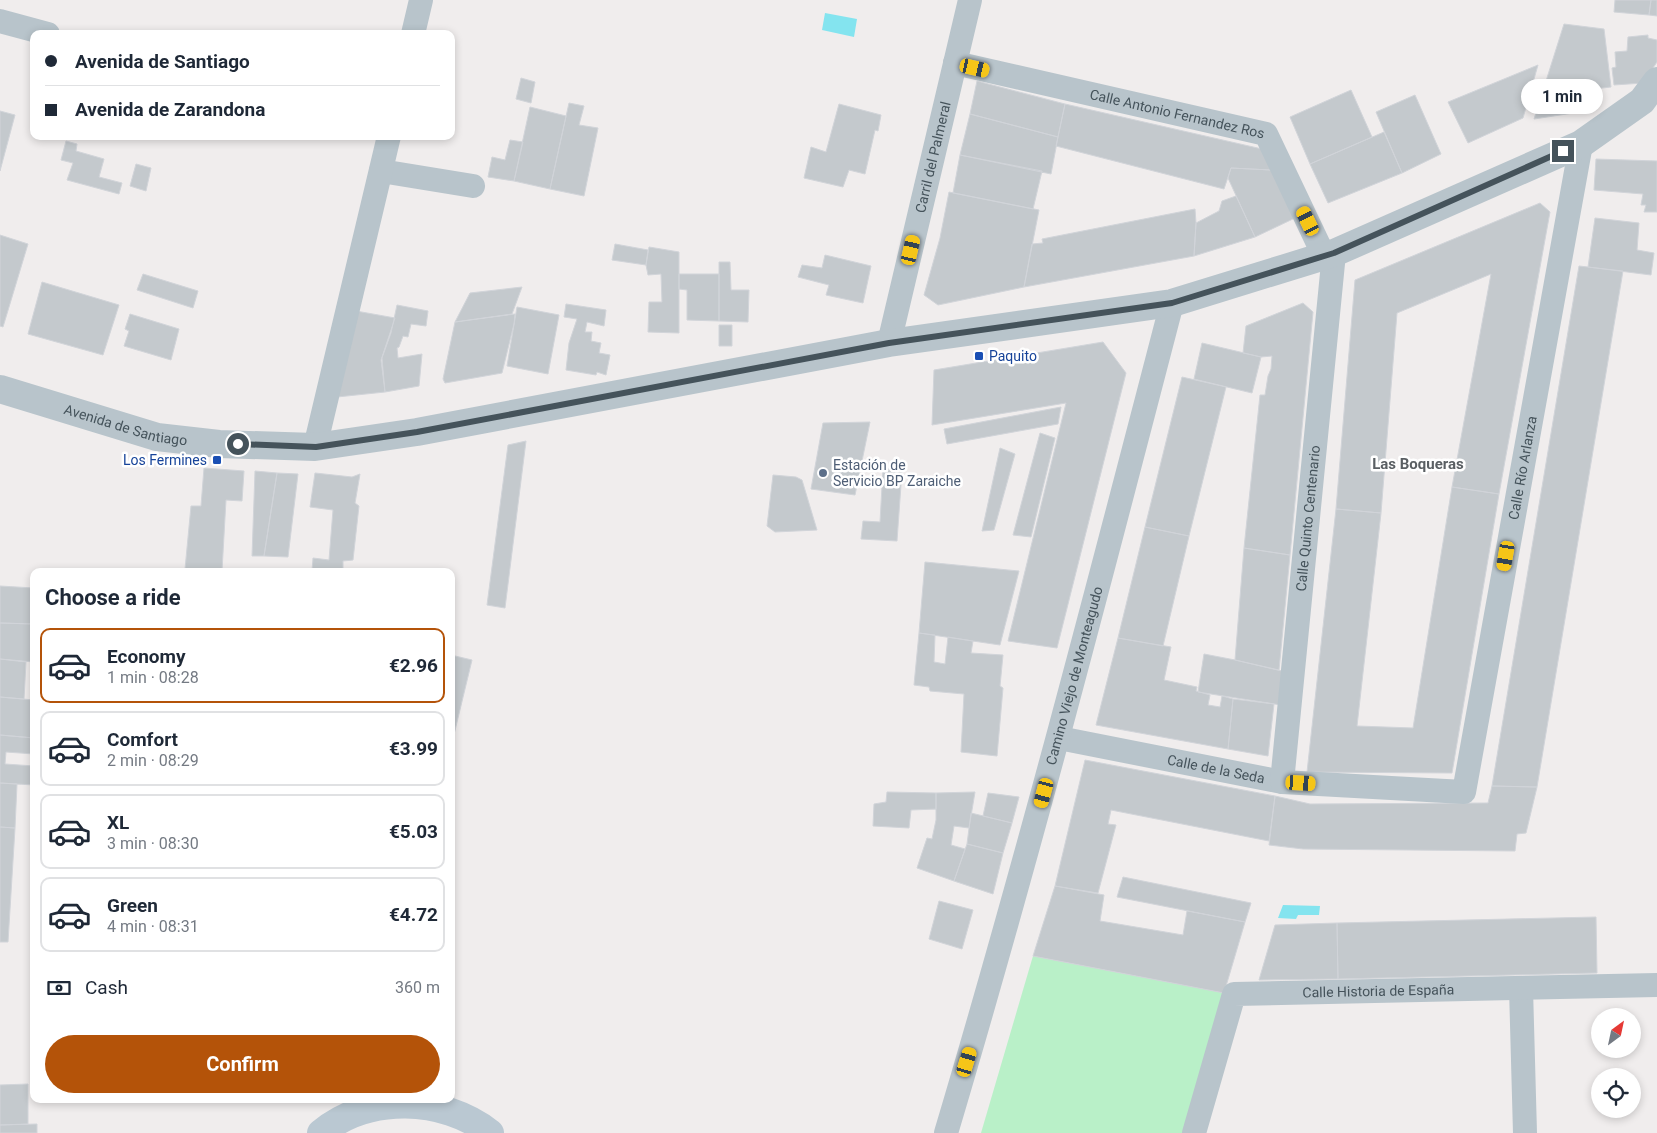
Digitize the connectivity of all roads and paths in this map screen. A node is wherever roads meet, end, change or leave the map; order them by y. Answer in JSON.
{"nodes":[{"id":1,"x":421,"y":0,"type":"edge"},
{"id":2,"x":970,"y":0,"type":"edge"},
{"id":3,"x":0,"y":21,"type":"edge"},
{"id":4,"x":33,"y":30,"type":"edge"},
{"id":5,"x":414,"y":30,"type":"edge"},
{"id":6,"x":955,"y":63,"type":"junction"},
{"id":7,"x":1657,"y":81,"type":"edge"},
{"id":8,"x":388,"y":140,"type":"edge"},
{"id":9,"x":1581,"y":144,"type":"junction"},
{"id":10,"x":381,"y":171,"type":"junction"},
{"id":11,"x":473,"y":186,"type":"dead end"},
{"id":12,"x":1329,"y":255,"type":"junction"},
{"id":13,"x":1172,"y":303,"type":"junction"},
{"id":14,"x":889,"y":343,"type":"junction"},
{"id":15,"x":0,"y":389,"type":"edge"},
{"id":16,"x":316,"y":447,"type":"junction"},
{"id":17,"x":1059,"y":738,"type":"junction"},
{"id":18,"x":1282,"y":782,"type":"junction"},
{"id":19,"x":1464,"y":792,"type":"joint"},
{"id":20,"x":1657,"y":985,"type":"edge"},
{"id":21,"x":1521,"y":988,"type":"junction"},
{"id":22,"x":321,"y":1133,"type":"edge"},
{"id":23,"x":490,"y":1133,"type":"edge"},
{"id":24,"x":946,"y":1133,"type":"edge"},
{"id":25,"x":1194,"y":1133,"type":"edge"},
{"id":26,"x":1525,"y":1133,"type":"edge"}],
"edges":[{"from":1,"to":5,"type":"street"},
{"from":2,"to":6,"type":"street","name":"Carril del Palmeral"},
{"from":3,"to":4,"type":"street"},
{"from":6,"to":12,"type":"street","name":"Calle Antonio Fernandez Ros"},
{"from":6,"to":14,"type":"street","name":"Carril del Palmeral"},
{"from":7,"to":9,"type":"street","name":"Avenida de Santiago"},
{"from":8,"to":10,"type":"street"},
{"from":9,"to":12,"type":"street","name":"Avenida de Santiago"},
{"from":9,"to":19,"type":"street","name":"Calle Río Arlanza"},
{"from":10,"to":11,"type":"street"},
{"from":10,"to":16,"type":"street"},
{"from":12,"to":13,"type":"street","name":"Avenida de Santiago"},
{"from":12,"to":18,"type":"street","name":"Calle Quinto Centenario"},
{"from":13,"to":14,"type":"street","name":"Avenida de Santiago"},
{"from":13,"to":17,"type":"street","name":"Camino Viejo de Monteagudo"},
{"from":14,"to":16,"type":"street","name":"Avenida de Santiago"},
{"from":15,"to":16,"type":"street","name":"Avenida de Santiago"},
{"from":17,"to":18,"type":"street","name":"Calle de la Seda"},
{"from":17,"to":24,"type":"street","name":"Camino Viejo de Monteagudo"},
{"from":18,"to":19,"type":"street","name":"Calle de la Seda"},
{"from":20,"to":21,"type":"street","name":"Calle Historia de España"},
{"from":21,"to":25,"type":"street","name":"Calle Historia de España"},
{"from":21,"to":26,"type":"street"},
{"from":22,"to":23,"type":"main road"}]}
